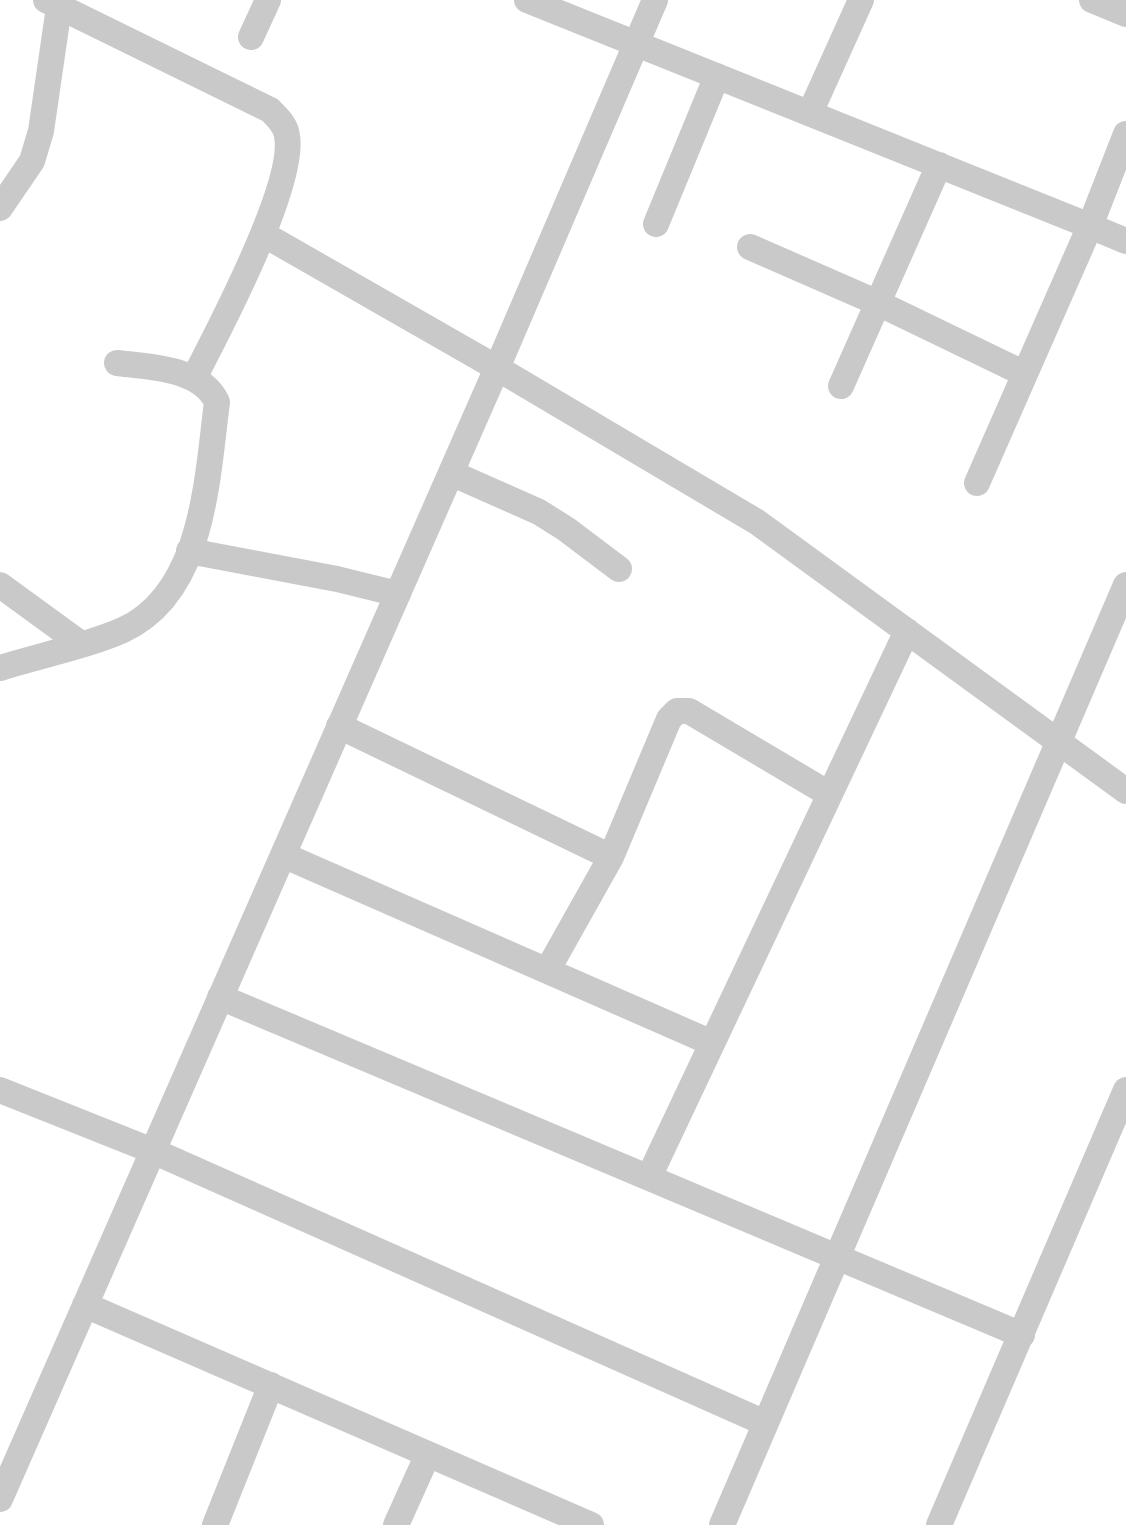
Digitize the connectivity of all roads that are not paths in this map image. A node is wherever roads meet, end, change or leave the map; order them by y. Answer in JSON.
{"nodes":[{"id":1,"x":267,"y":0,"type":"edge"},
{"id":2,"x":527,"y":0,"type":"edge"},
{"id":3,"x":655,"y":0,"type":"edge"},
{"id":4,"x":861,"y":0,"type":"edge"},
{"id":5,"x":1092,"y":0,"type":"edge"},
{"id":6,"x":53,"y":3,"type":"edge"},
{"id":7,"x":1126,"y":14,"type":"edge"},
{"id":8,"x":251,"y":37,"type":"dead end"},
{"id":9,"x":636,"y":43,"type":"junction"},
{"id":10,"x":717,"y":76,"type":"junction"},
{"id":11,"x":810,"y":113,"type":"junction"},
{"id":12,"x":1126,"y":134,"type":"edge"},
{"id":13,"x":939,"y":165,"type":"junction"},
{"id":14,"x":0,"y":208,"type":"edge"},
{"id":15,"x":656,"y":224,"type":"dead end"},
{"id":16,"x":1090,"y":226,"type":"junction"},
{"id":17,"x":262,"y":234,"type":"junction"},
{"id":18,"x":1126,"y":241,"type":"edge"},
{"id":19,"x":750,"y":247,"type":"dead end"},
{"id":20,"x":878,"y":303,"type":"junction"},
{"id":21,"x":117,"y":363,"type":"dead end"},
{"id":22,"x":497,"y":368,"type":"junction"},
{"id":23,"x":1025,"y":374,"type":"junction"},
{"id":24,"x":194,"y":378,"type":"junction"},
{"id":25,"x":842,"y":386,"type":"dead end"},
{"id":26,"x":451,"y":473,"type":"junction"},
{"id":27,"x":977,"y":483,"type":"dead end"},
{"id":28,"x":189,"y":551,"type":"junction"},
{"id":29,"x":619,"y":568,"type":"dead end"},
{"id":30,"x":0,"y":585,"type":"edge"},
{"id":31,"x":1126,"y":585,"type":"edge"},
{"id":32,"x":398,"y":594,"type":"junction"},
{"id":33,"x":907,"y":631,"type":"junction"},
{"id":34,"x":81,"y":645,"type":"junction"},
{"id":35,"x":0,"y":668,"type":"edge"},
{"id":36,"x":339,"y":726,"type":"junction"},
{"id":37,"x":1058,"y":742,"type":"junction"},
{"id":38,"x":1126,"y":791,"type":"edge"},
{"id":39,"x":830,"y":794,"type":"junction"},
{"id":40,"x":283,"y":855,"type":"junction"},
{"id":41,"x":610,"y":857,"type":"junction"},
{"id":42,"x":547,"y":971,"type":"junction"},
{"id":43,"x":220,"y":997,"type":"junction"},
{"id":44,"x":712,"y":1043,"type":"junction"},
{"id":45,"x":0,"y":1090,"type":"edge"},
{"id":46,"x":1126,"y":1090,"type":"edge"},
{"id":47,"x":153,"y":1150,"type":"junction"},
{"id":48,"x":649,"y":1177,"type":"junction"},
{"id":49,"x":837,"y":1256,"type":"junction"},
{"id":50,"x":85,"y":1305,"type":"junction"},
{"id":51,"x":1022,"y":1335,"type":"junction"},
{"id":52,"x":271,"y":1385,"type":"junction"},
{"id":53,"x":765,"y":1423,"type":"junction"},
{"id":54,"x":428,"y":1454,"type":"junction"},
{"id":55,"x":0,"y":1499,"type":"edge"},
{"id":56,"x":578,"y":1522,"type":"edge"},
{"id":57,"x":215,"y":1525,"type":"edge"},
{"id":58,"x":396,"y":1525,"type":"edge"},
{"id":59,"x":722,"y":1525,"type":"edge"},
{"id":60,"x":939,"y":1525,"type":"edge"}],
"edges":[{"from":1,"to":8,"type":"street"},
{"from":2,"to":9,"type":"street"},
{"from":3,"to":9,"type":"street"},
{"from":4,"to":11,"type":"street"},
{"from":5,"to":7,"type":"street"},
{"from":6,"to":14,"type":"street"},
{"from":6,"to":17,"type":"street"},
{"from":9,"to":10,"type":"street"},
{"from":9,"to":22,"type":"street"},
{"from":10,"to":11,"type":"street"},
{"from":10,"to":15,"type":"street"},
{"from":11,"to":13,"type":"street"},
{"from":12,"to":16,"type":"street"},
{"from":13,"to":16,"type":"street"},
{"from":13,"to":20,"type":"street"},
{"from":16,"to":18,"type":"street"},
{"from":16,"to":23,"type":"street"},
{"from":17,"to":22,"type":"street"},
{"from":17,"to":24,"type":"street"},
{"from":19,"to":20,"type":"street"},
{"from":20,"to":23,"type":"street"},
{"from":20,"to":25,"type":"street"},
{"from":21,"to":24,"type":"street"},
{"from":22,"to":26,"type":"street"},
{"from":22,"to":33,"type":"street"},
{"from":23,"to":27,"type":"street"},
{"from":24,"to":28,"type":"street"},
{"from":26,"to":29,"type":"street"},
{"from":26,"to":32,"type":"street"},
{"from":28,"to":32,"type":"street"},
{"from":28,"to":34,"type":"street"},
{"from":30,"to":34,"type":"street"},
{"from":31,"to":37,"type":"street"},
{"from":32,"to":36,"type":"street"},
{"from":33,"to":37,"type":"street"},
{"from":33,"to":39,"type":"street"},
{"from":34,"to":35,"type":"street"},
{"from":36,"to":40,"type":"street"},
{"from":36,"to":41,"type":"street"},
{"from":37,"to":38,"type":"street"},
{"from":37,"to":49,"type":"street"},
{"from":39,"to":41,"type":"street"},
{"from":39,"to":44,"type":"street"},
{"from":40,"to":42,"type":"street"},
{"from":40,"to":43,"type":"street"},
{"from":41,"to":42,"type":"street"},
{"from":42,"to":44,"type":"street"},
{"from":43,"to":47,"type":"street"},
{"from":43,"to":48,"type":"street"},
{"from":44,"to":48,"type":"street"},
{"from":45,"to":47,"type":"street"},
{"from":46,"to":51,"type":"street"},
{"from":47,"to":50,"type":"street"},
{"from":47,"to":53,"type":"street"},
{"from":48,"to":49,"type":"street"},
{"from":49,"to":51,"type":"street"},
{"from":49,"to":53,"type":"street"},
{"from":50,"to":52,"type":"street"},
{"from":50,"to":55,"type":"street"},
{"from":51,"to":60,"type":"street"},
{"from":52,"to":54,"type":"street"},
{"from":52,"to":57,"type":"street"},
{"from":53,"to":59,"type":"street"},
{"from":54,"to":56,"type":"street"},
{"from":54,"to":58,"type":"street"}]}
